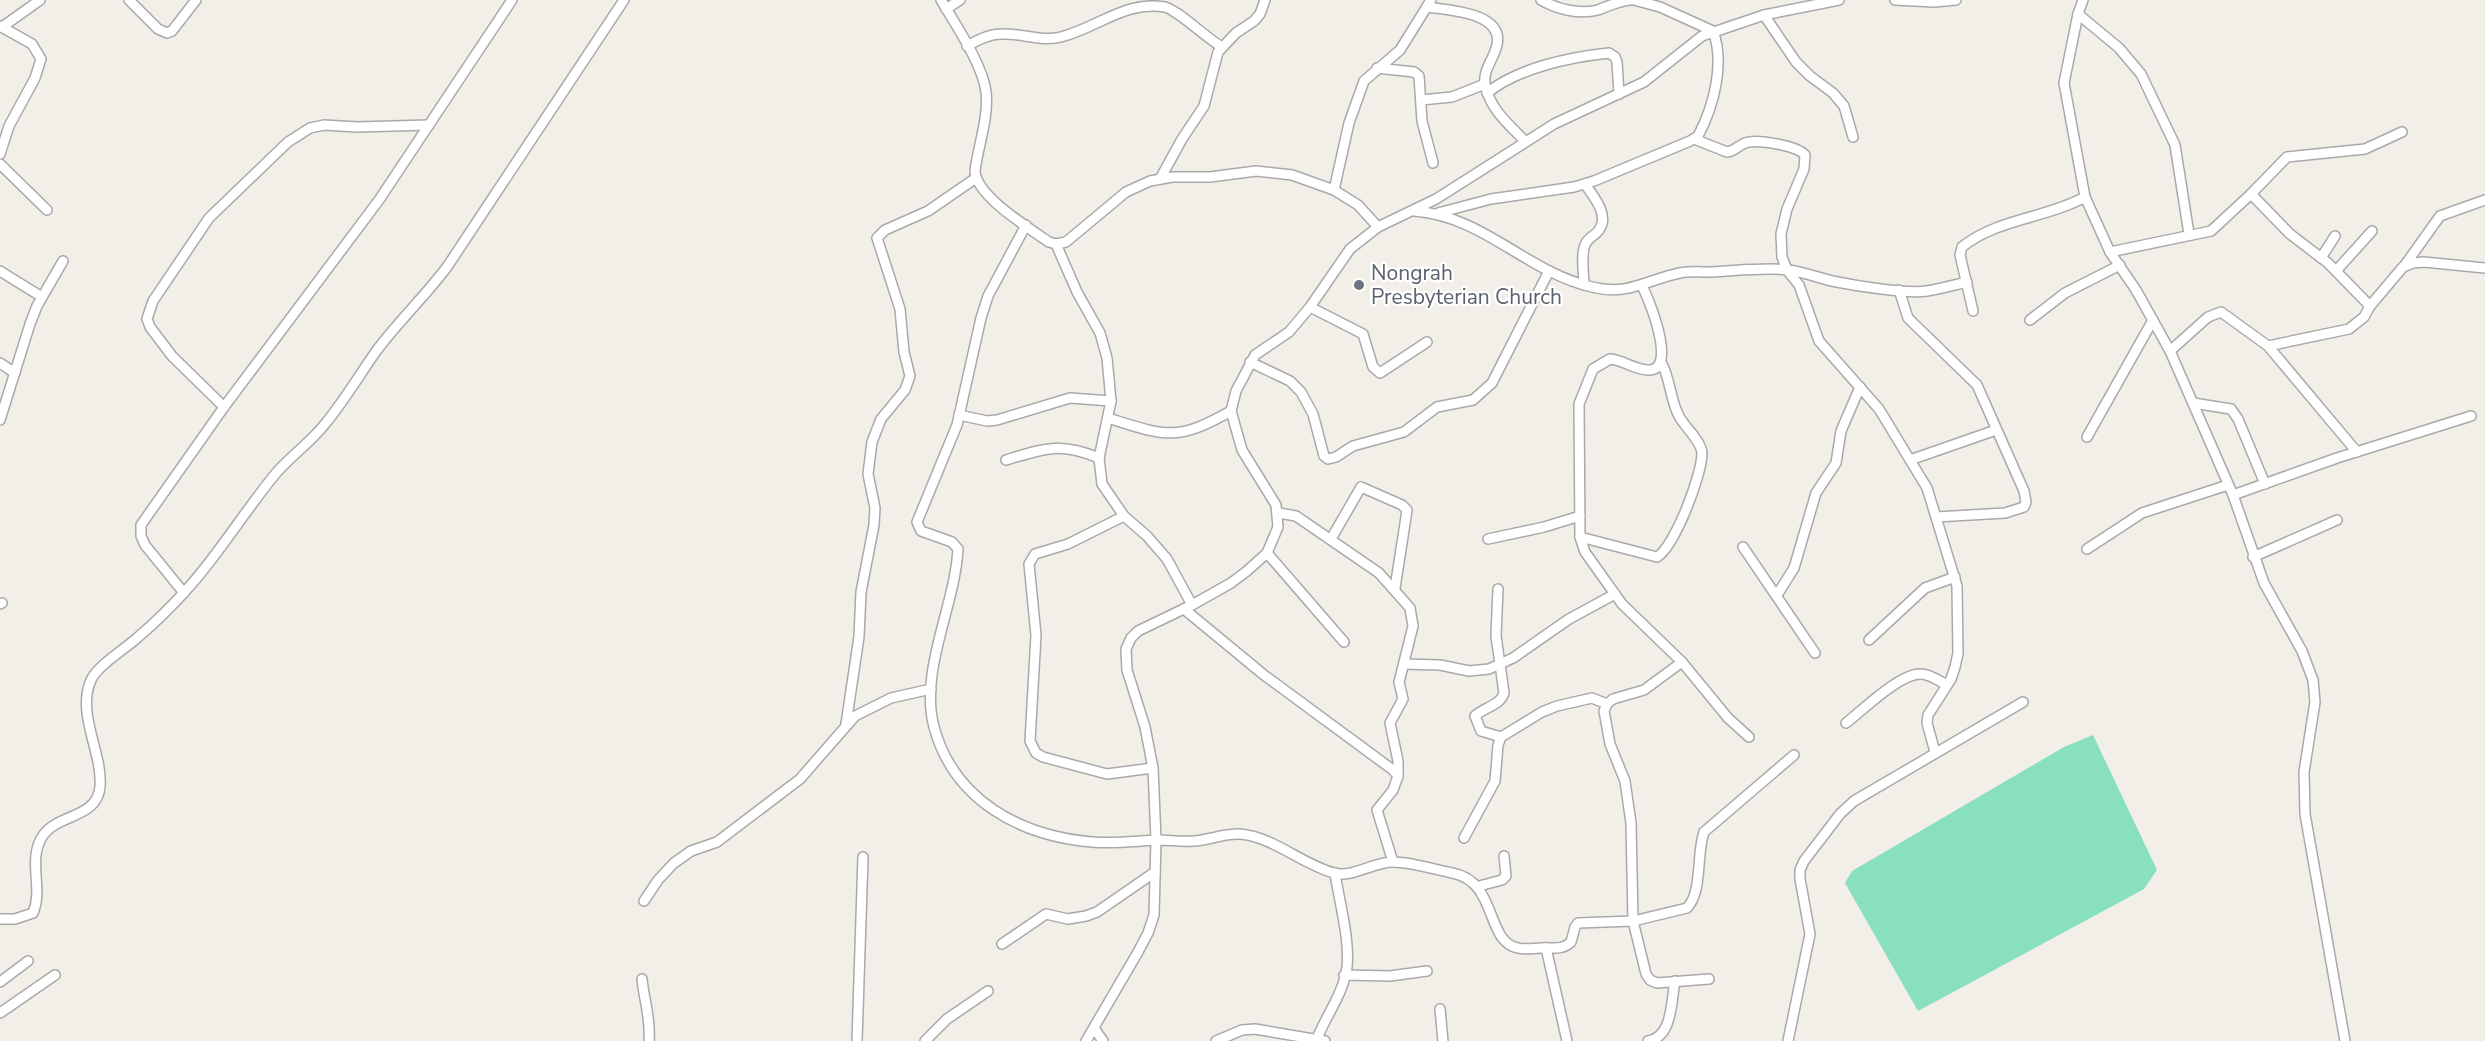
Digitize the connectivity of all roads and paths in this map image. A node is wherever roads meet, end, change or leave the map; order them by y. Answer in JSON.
{"nodes":[{"id":1,"x":40,"y":0,"type":"edge"},
{"id":2,"x":129,"y":0,"type":"edge"},
{"id":3,"x":196,"y":0,"type":"edge"},
{"id":4,"x":512,"y":0,"type":"edge"},
{"id":5,"x":624,"y":0,"type":"edge"},
{"id":6,"x":941,"y":0,"type":"edge"},
{"id":7,"x":960,"y":0,"type":"edge"},
{"id":8,"x":1265,"y":0,"type":"edge"},
{"id":9,"x":1541,"y":0,"type":"edge"},
{"id":10,"x":1632,"y":0,"type":"edge"},
{"id":11,"x":1839,"y":0,"type":"edge"},
{"id":12,"x":1895,"y":0,"type":"edge"},
{"id":13,"x":1956,"y":0,"type":"edge"},
{"id":14,"x":2083,"y":0,"type":"edge"},
{"id":15,"x":1429,"y":3,"type":"edge"},
{"id":16,"x":946,"y":9,"type":"junction"},
{"id":17,"x":2078,"y":14,"type":"junction"},
{"id":18,"x":1764,"y":15,"type":"junction"},
{"id":19,"x":1,"y":26,"type":"edge"},
{"id":20,"x":1713,"y":31,"type":"junction"},
{"id":21,"x":967,"y":46,"type":"junction"},
{"id":22,"x":1222,"y":47,"type":"junction"},
{"id":23,"x":1377,"y":68,"type":"junction"},
{"id":24,"x":1486,"y":88,"type":"junction"},
{"id":25,"x":1619,"y":94,"type":"junction"},
{"id":26,"x":1421,"y":100,"type":"junction"},
{"id":27,"x":429,"y":125,"type":"junction"},
{"id":28,"x":2402,"y":132,"type":"dead end"},
{"id":29,"x":1853,"y":137,"type":"dead end"},
{"id":30,"x":1694,"y":139,"type":"junction"},
{"id":31,"x":1525,"y":141,"type":"junction"},
{"id":32,"x":0,"y":154,"type":"edge"},
{"id":33,"x":1433,"y":163,"type":"dead end"},
{"id":34,"x":0,"y":164,"type":"edge"},
{"id":35,"x":976,"y":178,"type":"junction"},
{"id":36,"x":1160,"y":179,"type":"junction"},
{"id":37,"x":1585,"y":184,"type":"junction"},
{"id":38,"x":1334,"y":190,"type":"junction"},
{"id":39,"x":2251,"y":195,"type":"junction"},
{"id":40,"x":2085,"y":197,"type":"junction"},
{"id":41,"x":2485,"y":200,"type":"edge"},
{"id":42,"x":47,"y":210,"type":"dead end"},
{"id":43,"x":1414,"y":211,"type":"junction"},
{"id":44,"x":1434,"y":213,"type":"junction"},
{"id":45,"x":1026,"y":225,"type":"junction"},
{"id":46,"x":1378,"y":227,"type":"junction"},
{"id":47,"x":2372,"y":231,"type":"dead end"},
{"id":48,"x":2189,"y":234,"type":"junction"},
{"id":49,"x":2335,"y":236,"type":"dead end"},
{"id":50,"x":1056,"y":244,"type":"junction"},
{"id":51,"x":2110,"y":252,"type":"junction"},
{"id":52,"x":2321,"y":258,"type":"junction"},
{"id":53,"x":63,"y":261,"type":"dead end"},
{"id":54,"x":2120,"y":266,"type":"junction"},
{"id":55,"x":2403,"y":267,"type":"junction"},
{"id":56,"x":2485,"y":268,"type":"edge"},
{"id":57,"x":1787,"y":270,"type":"junction"},
{"id":58,"x":0,"y":271,"type":"edge"},
{"id":59,"x":1549,"y":271,"type":"junction"},
{"id":60,"x":2336,"y":271,"type":"junction"},
{"id":61,"x":1967,"y":282,"type":"junction"},
{"id":62,"x":1584,"y":285,"type":"junction"},
{"id":63,"x":1642,"y":286,"type":"junction"},
{"id":64,"x":1899,"y":290,"type":"junction"},
{"id":65,"x":42,"y":297,"type":"junction"},
{"id":66,"x":2370,"y":306,"type":"junction"},
{"id":67,"x":1310,"y":307,"type":"junction"},
{"id":68,"x":1973,"y":311,"type":"dead end"},
{"id":69,"x":2030,"y":320,"type":"dead end"},
{"id":70,"x":2153,"y":320,"type":"junction"},
{"id":71,"x":1427,"y":342,"type":"dead end"},
{"id":72,"x":2268,"y":346,"type":"junction"},
{"id":73,"x":2170,"y":351,"type":"junction"},
{"id":74,"x":1250,"y":362,"type":"junction"},
{"id":75,"x":1661,"y":362,"type":"junction"},
{"id":76,"x":0,"y":363,"type":"edge"},
{"id":77,"x":15,"y":374,"type":"junction"},
{"id":78,"x":1860,"y":387,"type":"junction"},
{"id":79,"x":1111,"y":401,"type":"junction"},
{"id":80,"x":2193,"y":402,"type":"junction"},
{"id":81,"x":224,"y":407,"type":"junction"},
{"id":82,"x":1231,"y":411,"type":"junction"},
{"id":83,"x":959,"y":415,"type":"junction"},
{"id":84,"x":2471,"y":416,"type":"dead end"},
{"id":85,"x":1108,"y":418,"type":"junction"},
{"id":86,"x":0,"y":420,"type":"edge"},
{"id":87,"x":1996,"y":430,"type":"junction"},
{"id":88,"x":2087,"y":437,"type":"dead end"},
{"id":89,"x":2357,"y":452,"type":"junction"},
{"id":90,"x":1099,"y":458,"type":"junction"},
{"id":91,"x":1006,"y":460,"type":"dead end"},
{"id":92,"x":1910,"y":460,"type":"junction"},
{"id":93,"x":2265,"y":484,"type":"junction"},
{"id":94,"x":2228,"y":485,"type":"junction"},
{"id":95,"x":2233,"y":495,"type":"junction"},
{"id":96,"x":1278,"y":513,"type":"junction"},
{"id":97,"x":1124,"y":516,"type":"junction"},
{"id":98,"x":1580,"y":516,"type":"junction"},
{"id":99,"x":1936,"y":517,"type":"junction"},
{"id":100,"x":2337,"y":520,"type":"dead end"},
{"id":101,"x":1580,"y":537,"type":"junction"},
{"id":102,"x":1331,"y":539,"type":"junction"},
{"id":103,"x":1488,"y":539,"type":"dead end"},
{"id":104,"x":1743,"y":547,"type":"dead end"},
{"id":105,"x":2087,"y":549,"type":"dead end"},
{"id":106,"x":1267,"y":553,"type":"junction"},
{"id":107,"x":2253,"y":557,"type":"junction"},
{"id":108,"x":1955,"y":577,"type":"junction"},
{"id":109,"x":1395,"y":588,"type":"junction"},
{"id":110,"x":1498,"y":589,"type":"dead end"},
{"id":111,"x":184,"y":592,"type":"junction"},
{"id":112,"x":1615,"y":594,"type":"junction"},
{"id":113,"x":1777,"y":595,"type":"junction"},
{"id":114,"x":1188,"y":607,"type":"junction"},
{"id":115,"x":1869,"y":640,"type":"dead end"},
{"id":116,"x":1344,"y":642,"type":"dead end"},
{"id":117,"x":1815,"y":653,"type":"dead end"},
{"id":118,"x":1682,"y":662,"type":"junction"},
{"id":119,"x":1404,"y":664,"type":"junction"},
{"id":120,"x":1500,"y":665,"type":"junction"},
{"id":121,"x":1947,"y":685,"type":"junction"},
{"id":122,"x":931,"y":689,"type":"junction"},
{"id":123,"x":2023,"y":702,"type":"dead end"},
{"id":124,"x":1607,"y":704,"type":"junction"},
{"id":125,"x":1846,"y":723,"type":"dead end"},
{"id":126,"x":846,"y":724,"type":"junction"},
{"id":127,"x":1501,"y":737,"type":"junction"},
{"id":128,"x":1749,"y":737,"type":"dead end"},
{"id":129,"x":1935,"y":752,"type":"junction"},
{"id":130,"x":1794,"y":755,"type":"dead end"},
{"id":131,"x":1153,"y":768,"type":"junction"},
{"id":132,"x":1398,"y":776,"type":"junction"},
{"id":133,"x":1464,"y":838,"type":"dead end"},
{"id":134,"x":1156,"y":840,"type":"junction"},
{"id":135,"x":1503,"y":856,"type":"dead end"},
{"id":136,"x":863,"y":857,"type":"dead end"},
{"id":137,"x":1393,"y":862,"type":"junction"},
{"id":138,"x":1155,"y":872,"type":"junction"},
{"id":139,"x":1335,"y":873,"type":"junction"},
{"id":140,"x":1479,"y":886,"type":"junction"},
{"id":141,"x":644,"y":901,"type":"dead end"},
{"id":142,"x":0,"y":919,"type":"edge"},
{"id":143,"x":1633,"y":921,"type":"junction"},
{"id":144,"x":1002,"y":944,"type":"dead end"},
{"id":145,"x":1546,"y":948,"type":"junction"},
{"id":146,"x":28,"y":961,"type":"dead end"},
{"id":147,"x":1427,"y":971,"type":"dead end"},
{"id":148,"x":55,"y":975,"type":"dead end"},
{"id":149,"x":1344,"y":975,"type":"junction"},
{"id":150,"x":642,"y":979,"type":"dead end"},
{"id":151,"x":1709,"y":980,"type":"dead end"},
{"id":152,"x":1675,"y":981,"type":"junction"},
{"id":153,"x":0,"y":982,"type":"edge"},
{"id":154,"x":988,"y":992,"type":"dead end"},
{"id":155,"x":1440,"y":1009,"type":"dead end"},
{"id":156,"x":0,"y":1013,"type":"edge"},
{"id":157,"x":1094,"y":1028,"type":"junction"},
{"id":158,"x":649,"y":1041,"type":"edge"},
{"id":159,"x":857,"y":1041,"type":"edge"},
{"id":160,"x":925,"y":1041,"type":"edge"},
{"id":161,"x":1086,"y":1041,"type":"edge"},
{"id":162,"x":1103,"y":1041,"type":"edge"},
{"id":163,"x":1216,"y":1041,"type":"edge"},
{"id":164,"x":1316,"y":1041,"type":"edge"},
{"id":165,"x":1325,"y":1041,"type":"edge"},
{"id":166,"x":1443,"y":1041,"type":"edge"},
{"id":167,"x":1567,"y":1041,"type":"edge"},
{"id":168,"x":1648,"y":1041,"type":"edge"},
{"id":169,"x":1788,"y":1041,"type":"edge"},
{"id":170,"x":2345,"y":1041,"type":"edge"}],
"edges":[{"from":1,"to":19,"type":"street"},
{"from":2,"to":3,"type":"street"},
{"from":4,"to":27,"type":"street"},
{"from":5,"to":111,"type":"street"},
{"from":6,"to":16,"type":"street"},
{"from":7,"to":16,"type":"street"},
{"from":8,"to":22,"type":"street"},
{"from":9,"to":10,"type":"street"},
{"from":10,"to":20,"type":"street"},
{"from":11,"to":18,"type":"street"},
{"from":12,"to":13,"type":"street"},
{"from":14,"to":17,"type":"street"},
{"from":15,"to":23,"type":"street"},
{"from":15,"to":24,"type":"street"},
{"from":16,"to":21,"type":"street"},
{"from":17,"to":40,"type":"street"},
{"from":17,"to":48,"type":"street"},
{"from":18,"to":20,"type":"street"},
{"from":18,"to":29,"type":"street"},
{"from":19,"to":32,"type":"street"},
{"from":20,"to":25,"type":"street"},
{"from":20,"to":30,"type":"street"},
{"from":21,"to":22,"type":"street"},
{"from":21,"to":35,"type":"street"},
{"from":22,"to":36,"type":"street"},
{"from":23,"to":26,"type":"street"},
{"from":23,"to":38,"type":"street"},
{"from":24,"to":25,"type":"street"},
{"from":24,"to":26,"type":"street"},
{"from":24,"to":31,"type":"street"},
{"from":25,"to":31,"type":"street"},
{"from":26,"to":33,"type":"street"},
{"from":27,"to":81,"type":"street"},
{"from":27,"to":81,"type":"street"},
{"from":28,"to":39,"type":"street"},
{"from":30,"to":37,"type":"street"},
{"from":30,"to":57,"type":"street"},
{"from":31,"to":43,"type":"street"},
{"from":34,"to":42,"type":"street"},
{"from":35,"to":45,"type":"street"},
{"from":35,"to":126,"type":"street"},
{"from":36,"to":38,"type":"street"},
{"from":36,"to":50,"type":"street"},
{"from":37,"to":44,"type":"street"},
{"from":37,"to":62,"type":"street"},
{"from":38,"to":46,"type":"street"},
{"from":39,"to":48,"type":"street"},
{"from":39,"to":52,"type":"street"},
{"from":40,"to":51,"type":"street"},
{"from":40,"to":61,"type":"street"},
{"from":41,"to":55,"type":"street"},
{"from":43,"to":44,"type":"street"},
{"from":43,"to":46,"type":"street"},
{"from":44,"to":59,"type":"street"},
{"from":45,"to":50,"type":"street"},
{"from":45,"to":83,"type":"street"},
{"from":46,"to":67,"type":"street"},
{"from":47,"to":60,"type":"street"},
{"from":48,"to":51,"type":"street"},
{"from":49,"to":52,"type":"street"},
{"from":50,"to":79,"type":"street"},
{"from":51,"to":54,"type":"street"},
{"from":52,"to":60,"type":"street"},
{"from":53,"to":65,"type":"street"},
{"from":54,"to":69,"type":"street"},
{"from":54,"to":70,"type":"street"},
{"from":55,"to":56,"type":"street"},
{"from":55,"to":66,"type":"street"},
{"from":57,"to":63,"type":"street"},
{"from":57,"to":64,"type":"street"},
{"from":57,"to":78,"type":"street"},
{"from":58,"to":65,"type":"street"},
{"from":59,"to":62,"type":"street"},
{"from":59,"to":74,"type":"street"},
{"from":60,"to":66,"type":"street"},
{"from":61,"to":64,"type":"street"},
{"from":61,"to":68,"type":"street"},
{"from":62,"to":63,"type":"street"},
{"from":63,"to":75,"type":"street"},
{"from":64,"to":87,"type":"street"},
{"from":65,"to":77,"type":"street"},
{"from":66,"to":72,"type":"street"},
{"from":67,"to":71,"type":"street"},
{"from":67,"to":74,"type":"street"},
{"from":70,"to":73,"type":"street"},
{"from":70,"to":88,"type":"street"},
{"from":72,"to":73,"type":"street"},
{"from":72,"to":89,"type":"street"},
{"from":73,"to":80,"type":"street"},
{"from":74,"to":82,"type":"street"},
{"from":75,"to":98,"type":"street"},
{"from":75,"to":101,"type":"street"},
{"from":76,"to":77,"type":"street"},
{"from":77,"to":86,"type":"street"},
{"from":78,"to":92,"type":"street"},
{"from":78,"to":113,"type":"street"},
{"from":79,"to":83,"type":"street"},
{"from":79,"to":85,"type":"street"},
{"from":80,"to":93,"type":"street"},
{"from":80,"to":94,"type":"street"},
{"from":81,"to":111,"type":"street"},
{"from":82,"to":85,"type":"street"},
{"from":82,"to":96,"type":"street"},
{"from":83,"to":122,"type":"street"},
{"from":84,"to":89,"type":"street"},
{"from":85,"to":90,"type":"street"},
{"from":87,"to":92,"type":"street"},
{"from":87,"to":99,"type":"street"},
{"from":89,"to":93,"type":"street"},
{"from":90,"to":91,"type":"street"},
{"from":90,"to":97,"type":"street"},
{"from":92,"to":99,"type":"street"},
{"from":93,"to":95,"type":"street"},
{"from":94,"to":95,"type":"street"},
{"from":94,"to":105,"type":"street"},
{"from":95,"to":107,"type":"street"},
{"from":96,"to":102,"type":"street"},
{"from":96,"to":106,"type":"street"},
{"from":97,"to":114,"type":"street"},
{"from":97,"to":131,"type":"street"},
{"from":98,"to":101,"type":"street"},
{"from":98,"to":103,"type":"street"},
{"from":99,"to":108,"type":"street"},
{"from":100,"to":107,"type":"street"},
{"from":101,"to":112,"type":"street"},
{"from":102,"to":109,"type":"street"},
{"from":102,"to":109,"type":"street"},
{"from":104,"to":113,"type":"street"},
{"from":106,"to":114,"type":"street"},
{"from":106,"to":116,"type":"street"},
{"from":107,"to":170,"type":"street"},
{"from":108,"to":115,"type":"street"},
{"from":108,"to":121,"type":"street"},
{"from":109,"to":119,"type":"street"},
{"from":110,"to":120,"type":"street"},
{"from":111,"to":142,"type":"street"},
{"from":112,"to":118,"type":"street"},
{"from":112,"to":120,"type":"street"},
{"from":113,"to":117,"type":"street"},
{"from":114,"to":131,"type":"street"},
{"from":114,"to":132,"type":"street"},
{"from":118,"to":124,"type":"street"},
{"from":118,"to":128,"type":"street"},
{"from":119,"to":120,"type":"street"},
{"from":119,"to":132,"type":"street"},
{"from":120,"to":127,"type":"street"},
{"from":121,"to":125,"type":"street"},
{"from":121,"to":129,"type":"street"},
{"from":122,"to":126,"type":"street"},
{"from":122,"to":134,"type":"street"},
{"from":123,"to":129,"type":"street"},
{"from":124,"to":127,"type":"street"},
{"from":124,"to":143,"type":"street"},
{"from":126,"to":141,"type":"street"},
{"from":127,"to":133,"type":"street"},
{"from":129,"to":169,"type":"street"},
{"from":130,"to":143,"type":"street"},
{"from":131,"to":134,"type":"street"},
{"from":132,"to":137,"type":"street"},
{"from":134,"to":138,"type":"street"},
{"from":134,"to":139,"type":"street"},
{"from":135,"to":140,"type":"street"},
{"from":136,"to":159,"type":"street"},
{"from":137,"to":139,"type":"street"},
{"from":137,"to":140,"type":"street"},
{"from":138,"to":144,"type":"street"},
{"from":138,"to":157,"type":"street"},
{"from":139,"to":149,"type":"street"},
{"from":140,"to":145,"type":"street"},
{"from":143,"to":145,"type":"street"},
{"from":143,"to":152,"type":"street"},
{"from":145,"to":167,"type":"street"},
{"from":146,"to":153,"type":"street"},
{"from":147,"to":149,"type":"street"},
{"from":148,"to":156,"type":"street"},
{"from":149,"to":164,"type":"street"},
{"from":150,"to":158,"type":"street"},
{"from":151,"to":152,"type":"street"},
{"from":152,"to":168,"type":"street"},
{"from":154,"to":160,"type":"street"},
{"from":155,"to":166,"type":"street"},
{"from":157,"to":161,"type":"street"},
{"from":157,"to":162,"type":"street"},
{"from":163,"to":164,"type":"street"},
{"from":164,"to":165,"type":"street"}]}
